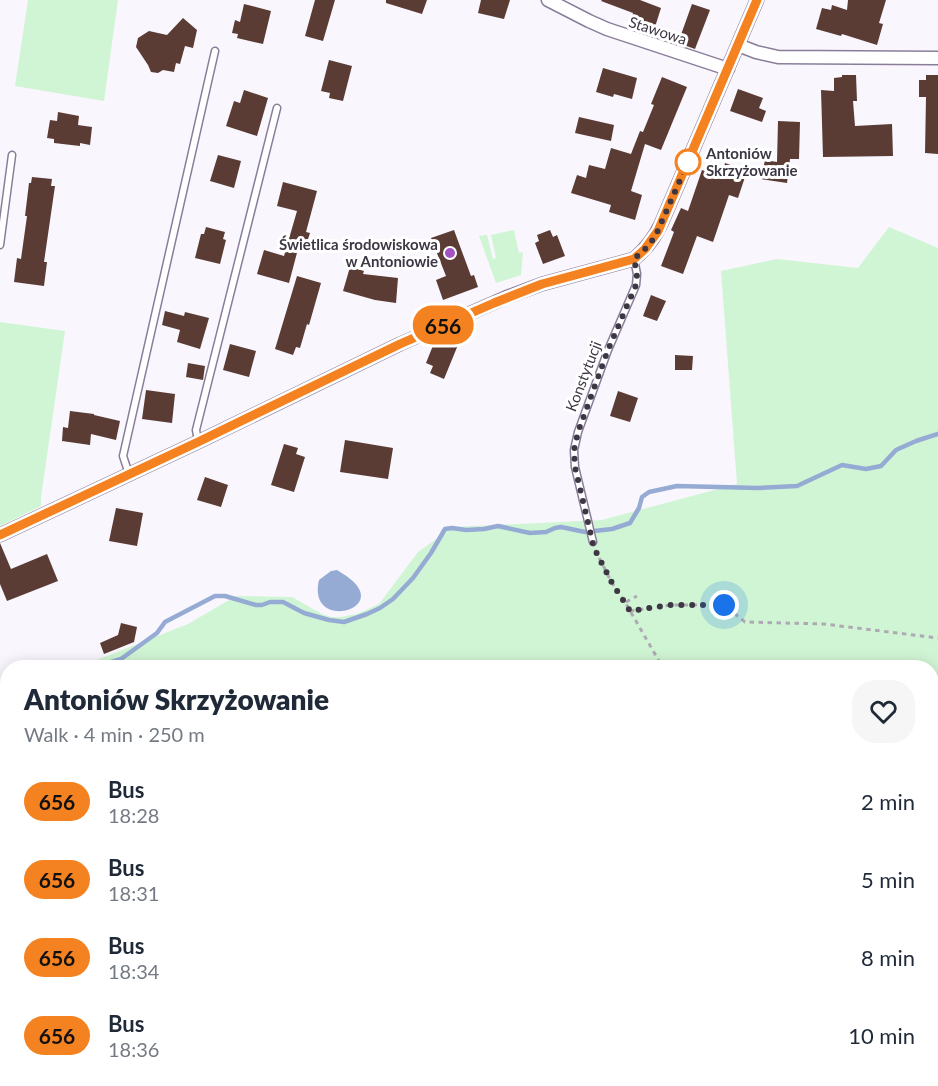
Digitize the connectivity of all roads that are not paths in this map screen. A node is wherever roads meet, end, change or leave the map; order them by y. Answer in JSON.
{"nodes":[{"id":1,"x":548,"y":0,"type":"edge"},
{"id":2,"x":757,"y":0,"type":"edge"},
{"id":3,"x":738,"y":45,"type":"junction"},
{"id":4,"x":215,"y":51,"type":"dead end"},
{"id":5,"x":938,"y":58,"type":"edge"},
{"id":6,"x":728,"y":69,"type":"junction"},
{"id":7,"x":277,"y":108,"type":"dead end"},
{"id":8,"x":12,"y":156,"type":"dead end"},
{"id":9,"x":0,"y":176,"type":"edge"},
{"id":10,"x":9,"y":178,"type":"junction"},
{"id":11,"x":0,"y":245,"type":"edge"},
{"id":12,"x":634,"y":259,"type":"junction"},
{"id":13,"x":198,"y":442,"type":"junction"},
{"id":14,"x":129,"y":474,"type":"junction"},
{"id":15,"x":0,"y":535,"type":"edge"},
{"id":16,"x":592,"y":542,"type":"road end"}],
"edges":[{"from":1,"to":6,"type":"street","name":"Stawowa"},
{"from":2,"to":3,"type":"street"},
{"from":3,"to":5,"type":"street"},
{"from":3,"to":6,"type":"street"},
{"from":4,"to":14,"type":"lane"},
{"from":6,"to":12,"type":"street"},
{"from":7,"to":13,"type":"lane"},
{"from":8,"to":10,"type":"lane"},
{"from":9,"to":10,"type":"lane"},
{"from":10,"to":11,"type":"lane"},
{"from":12,"to":13,"type":"street"},
{"from":12,"to":16,"type":"lane","name":"Konstytucji"},
{"from":13,"to":14,"type":"street"},
{"from":14,"to":15,"type":"street"}]}
